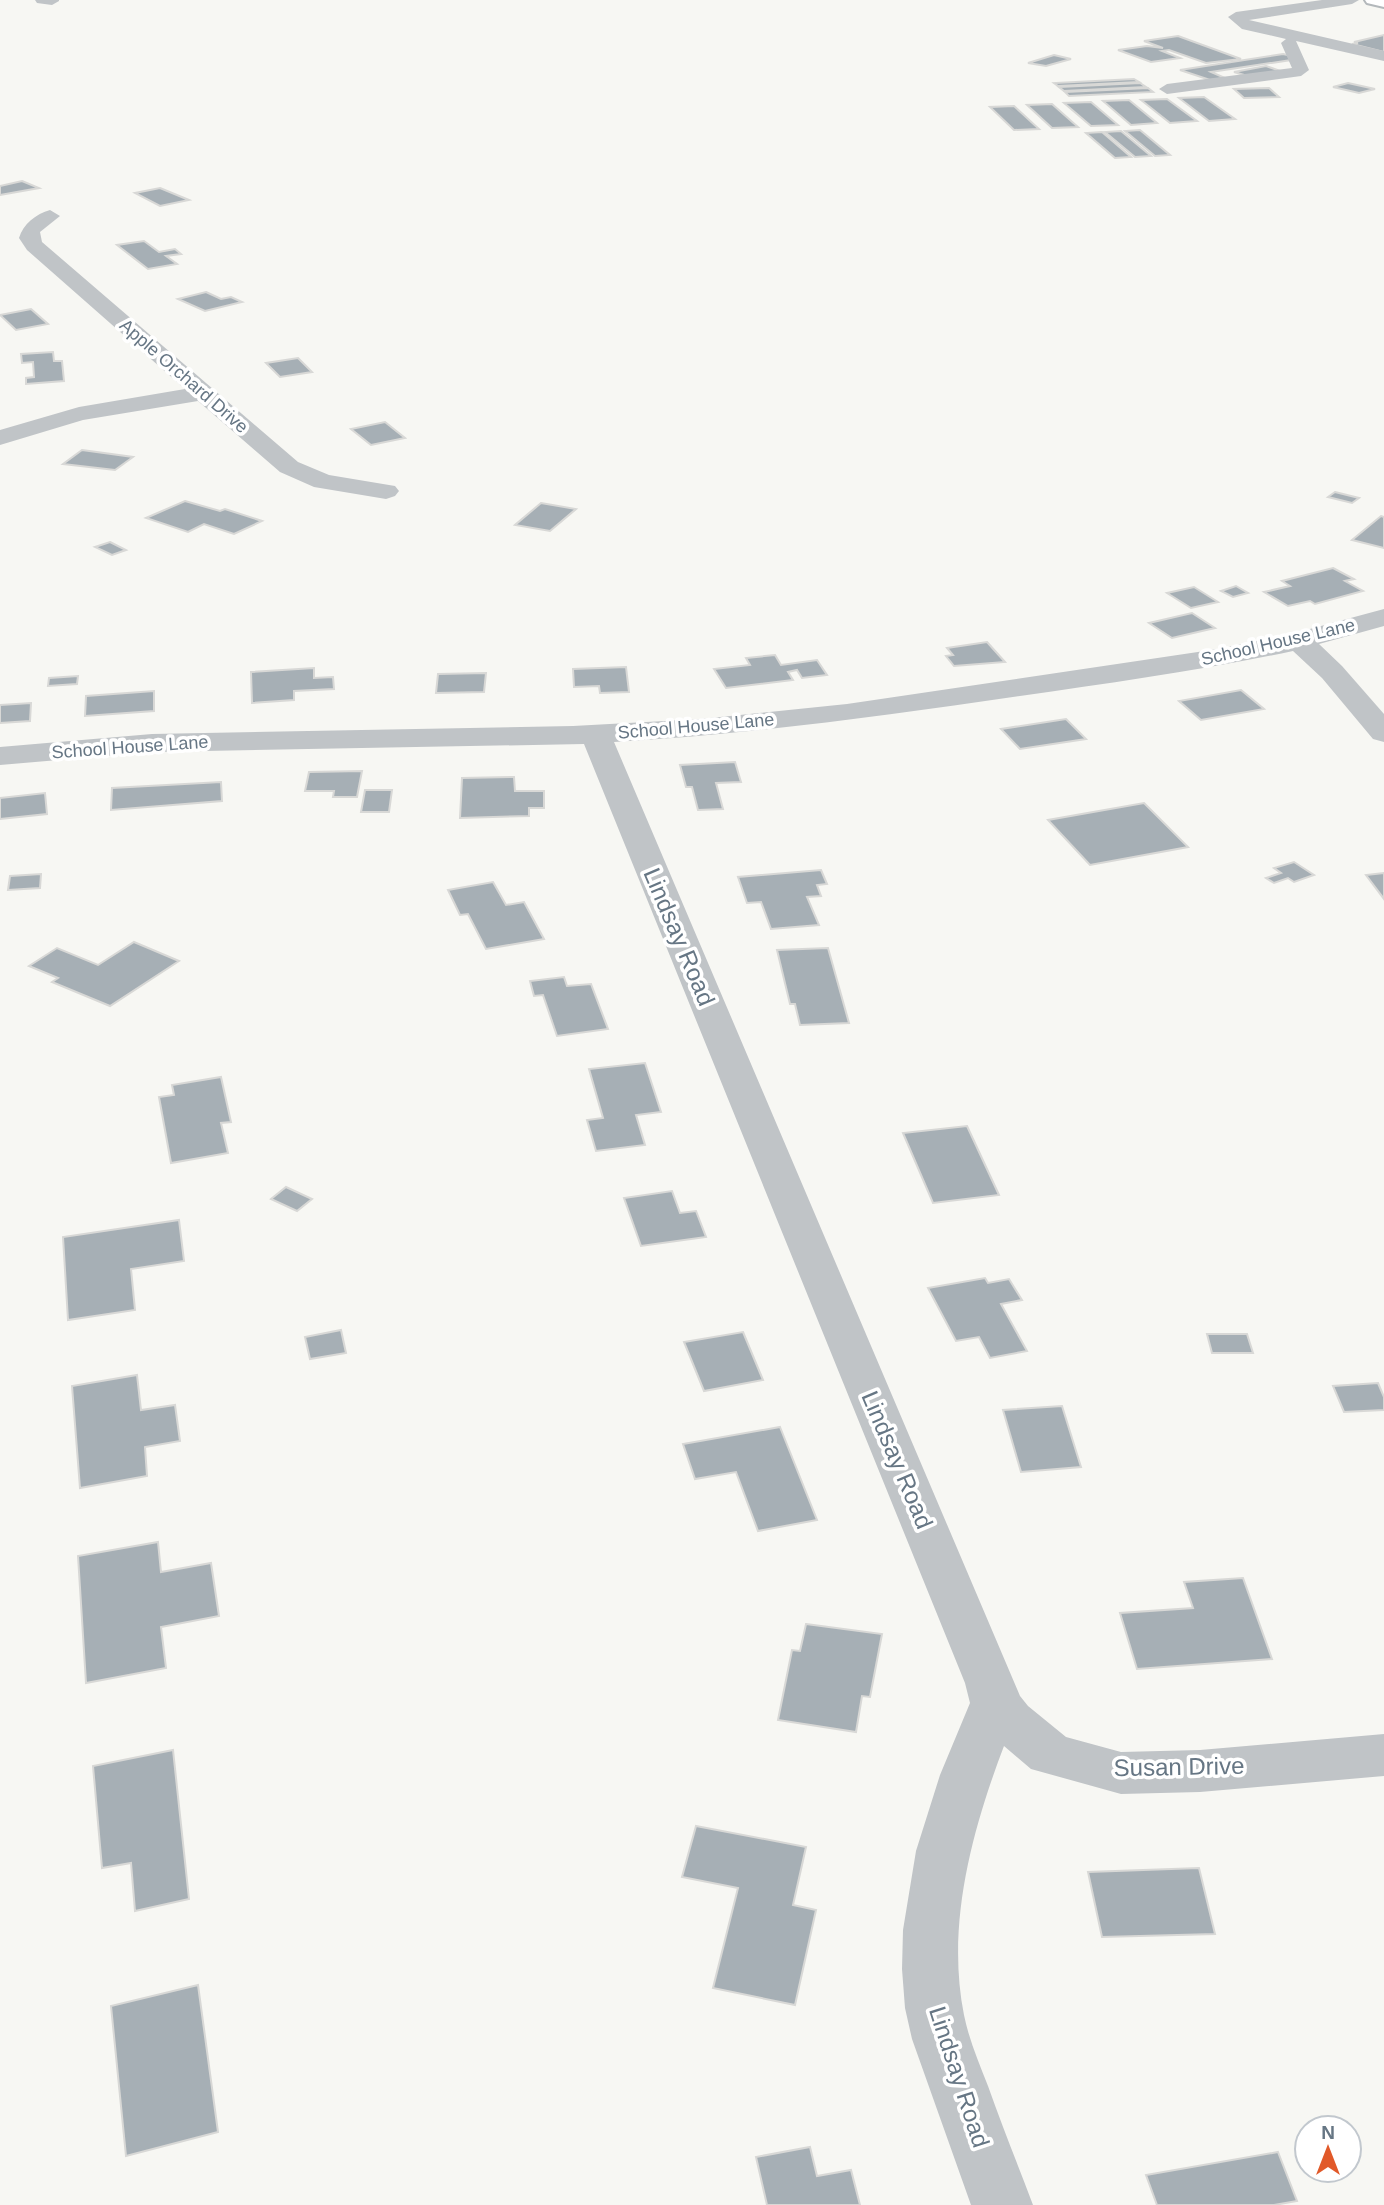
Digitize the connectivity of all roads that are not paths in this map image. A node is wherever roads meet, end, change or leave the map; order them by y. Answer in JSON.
{"nodes":[{"id":1,"x":42,"y":0,"type":"edge"},
{"id":2,"x":1352,"y":0,"type":"edge"},
{"id":3,"x":1372,"y":0,"type":"edge"},
{"id":4,"x":52,"y":1,"type":"edge"},
{"id":5,"x":1384,"y":3,"type":"edge"},
{"id":6,"x":1302,"y":8,"type":"junction"},
{"id":7,"x":1317,"y":23,"type":"dead end"},
{"id":8,"x":1228,"y":32,"type":"dead end"},
{"id":9,"x":1264,"y":35,"type":"junction"},
{"id":10,"x":1297,"y":42,"type":"junction"},
{"id":11,"x":1384,"y":56,"type":"edge"},
{"id":12,"x":1167,"y":89,"type":"dead end"},
{"id":13,"x":50,"y":216,"type":"dead end"},
{"id":14,"x":202,"y":393,"type":"junction"},
{"id":15,"x":0,"y":438,"type":"edge"},
{"id":16,"x":386,"y":491,"type":"dead end"},
{"id":17,"x":1384,"y":617,"type":"edge"},
{"id":18,"x":1299,"y":641,"type":"junction"},
{"id":19,"x":1384,"y":733,"type":"edge"},
{"id":20,"x":595,"y":734,"type":"junction"},
{"id":21,"x":0,"y":756,"type":"edge"},
{"id":22,"x":996,"y":1703,"type":"junction"},
{"id":23,"x":1384,"y":1755,"type":"edge"},
{"id":24,"x":1002,"y":2205,"type":"edge"}],
"edges":[{"from":1,"to":4,"type":"street"},
{"from":2,"to":6,"type":"street"},
{"from":3,"to":5,"type":"main road"},
{"from":6,"to":9,"type":"street"},
{"from":6,"to":10,"type":"street"},
{"from":7,"to":9,"type":"street"},
{"from":8,"to":9,"type":"street"},
{"from":9,"to":10,"type":"street"},
{"from":10,"to":11,"type":"street"},
{"from":10,"to":12,"type":"street"},
{"from":13,"to":14,"type":"street","name":"Apple Orchard Drive"},
{"from":14,"to":15,"type":"street"},
{"from":14,"to":16,"type":"street","name":"Apple Orchard Drive"},
{"from":17,"to":18,"type":"street","name":"School House Lane"},
{"from":18,"to":19,"type":"street"},
{"from":18,"to":20,"type":"street","name":"School House Lane"},
{"from":20,"to":21,"type":"street","name":"School House Lane"},
{"from":20,"to":22,"type":"street","name":"Lindsay Road"},
{"from":22,"to":23,"type":"street","name":"Susan Drive"},
{"from":22,"to":24,"type":"street","name":"Lindsay Road"}]}
